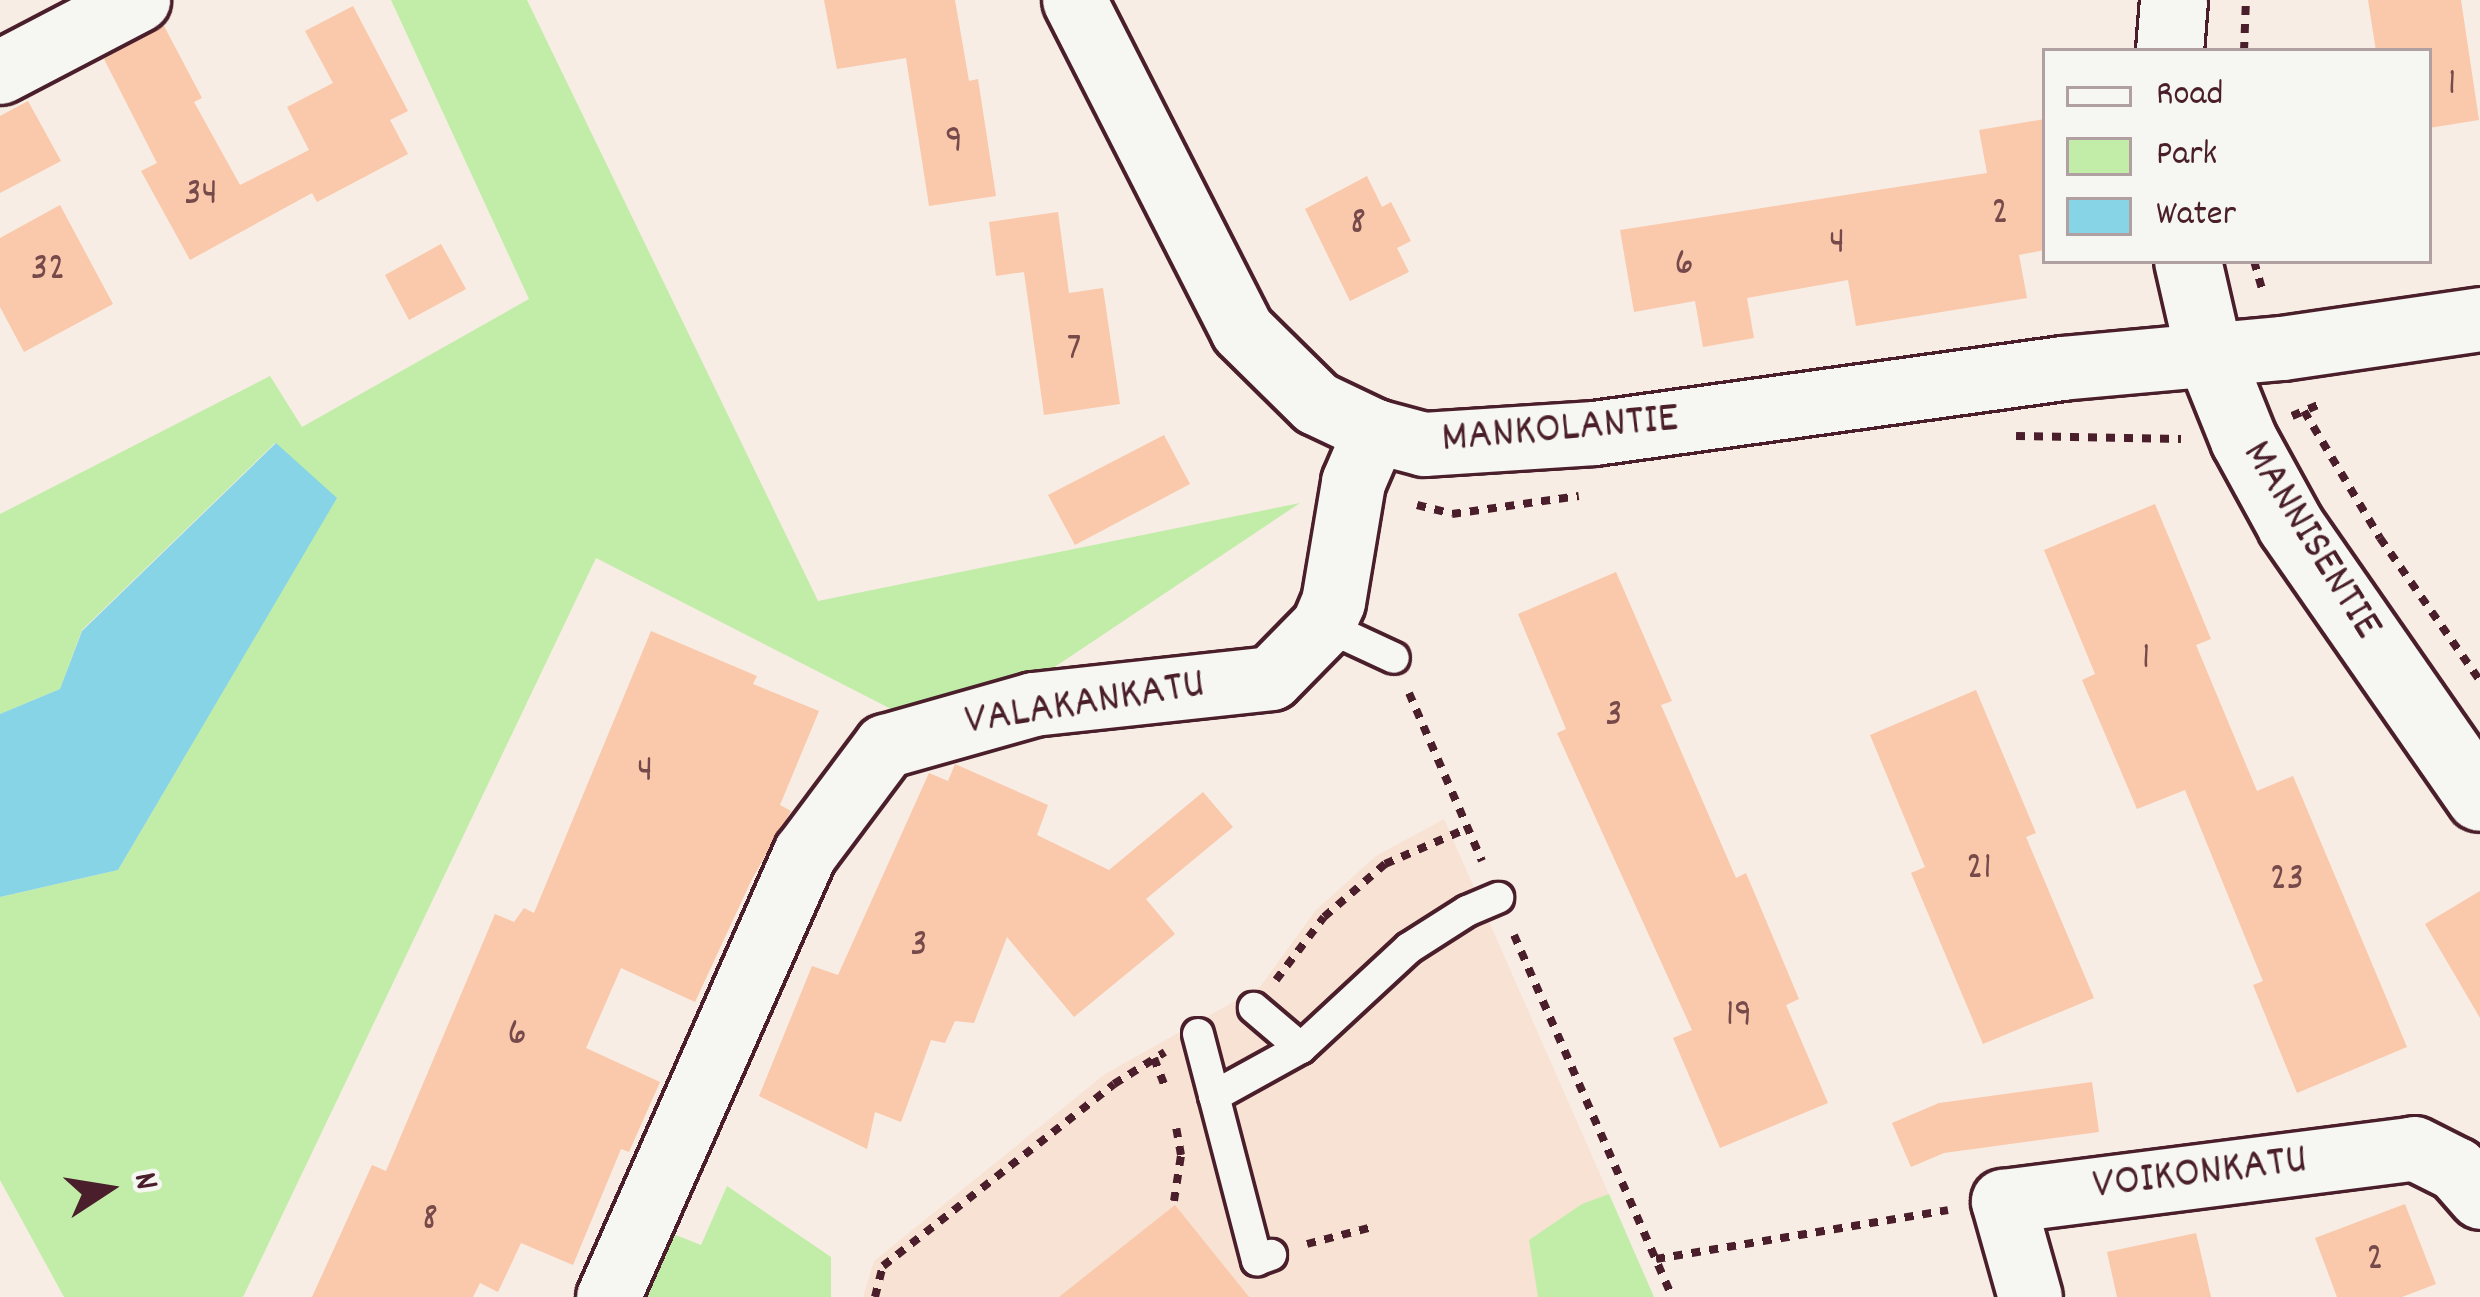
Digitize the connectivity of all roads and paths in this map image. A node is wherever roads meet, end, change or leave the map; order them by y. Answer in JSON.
{"nodes":[{"id":1,"x":139,"y":0,"type":"edge"},
{"id":2,"x":1074,"y":0,"type":"edge"},
{"id":3,"x":2174,"y":0,"type":"edge"},
{"id":4,"x":2246,"y":0,"type":"edge"},
{"id":5,"x":2170,"y":48,"type":"edge"},
{"id":6,"x":2244,"y":48,"type":"edge"},
{"id":7,"x":0,"y":72,"type":"edge"},
{"id":8,"x":2189,"y":264,"type":"edge"},
{"id":9,"x":2255,"y":264,"type":"edge"},
{"id":10,"x":2480,"y":319,"type":"edge"},
{"id":11,"x":2282,"y":348,"type":"junction"},
{"id":12,"x":2210,"y":352,"type":"junction"},
{"id":13,"x":1375,"y":431,"type":"junction"},
{"id":14,"x":1323,"y":625,"type":"junction"},
{"id":15,"x":1394,"y":658,"type":"dead end"},
{"id":16,"x":2480,"y":681,"type":"edge"},
{"id":17,"x":2480,"y":798,"type":"edge"},
{"id":18,"x":1498,"y":898,"type":"dead end"},
{"id":19,"x":1254,"y":1008,"type":"dead end"},
{"id":20,"x":1198,"y":1034,"type":"dead end"},
{"id":21,"x":1301,"y":1048,"type":"junction"},
{"id":22,"x":1154,"y":1058,"type":"dead end"},
{"id":23,"x":1214,"y":1096,"type":"junction"},
{"id":24,"x":2480,"y":1198,"type":"edge"},
{"id":25,"x":1174,"y":1201,"type":"dead end"},
{"id":26,"x":2003,"y":1201,"type":"junction"},
{"id":27,"x":1376,"y":1226,"type":"dead end"},
{"id":28,"x":1312,"y":1242,"type":"dead end"},
{"id":29,"x":1271,"y":1256,"type":"dead end"},
{"id":30,"x":1656,"y":1259,"type":"dead end"},
{"id":31,"x":608,"y":1297,"type":"edge"},
{"id":32,"x":2030,"y":1297,"type":"edge"}],
"edges":[{"from":1,"to":7,"type":"street"},
{"from":2,"to":13,"type":"street","name":"MANKOLANTIE"},
{"from":3,"to":5,"type":"street"},
{"from":4,"to":6,"type":"path"},
{"from":8,"to":12,"type":"street","name":"MANNISENTIE"},
{"from":9,"to":11,"type":"path"},
{"from":10,"to":11,"type":"street","name":"MANKOLANTIE"},
{"from":11,"to":12,"type":"street","name":"MANKOLANTIE"},
{"from":11,"to":16,"type":"path"},
{"from":12,"to":13,"type":"street","name":"MANKOLANTIE"},
{"from":12,"to":17,"type":"street","name":"MANNISENTIE"},
{"from":13,"to":14,"type":"street","name":"VALAKANKATU"},
{"from":14,"to":15,"type":"lane"},
{"from":14,"to":31,"type":"street","name":"VALAKANKATU"},
{"from":18,"to":21,"type":"lane"},
{"from":19,"to":21,"type":"lane"},
{"from":20,"to":23,"type":"lane"},
{"from":21,"to":23,"type":"lane"},
{"from":22,"to":25,"type":"path"},
{"from":23,"to":29,"type":"lane"},
{"from":24,"to":26,"type":"street","name":"VOIKONKATU"},
{"from":26,"to":30,"type":"path"},
{"from":26,"to":32,"type":"street"},
{"from":27,"to":28,"type":"path"}]}
